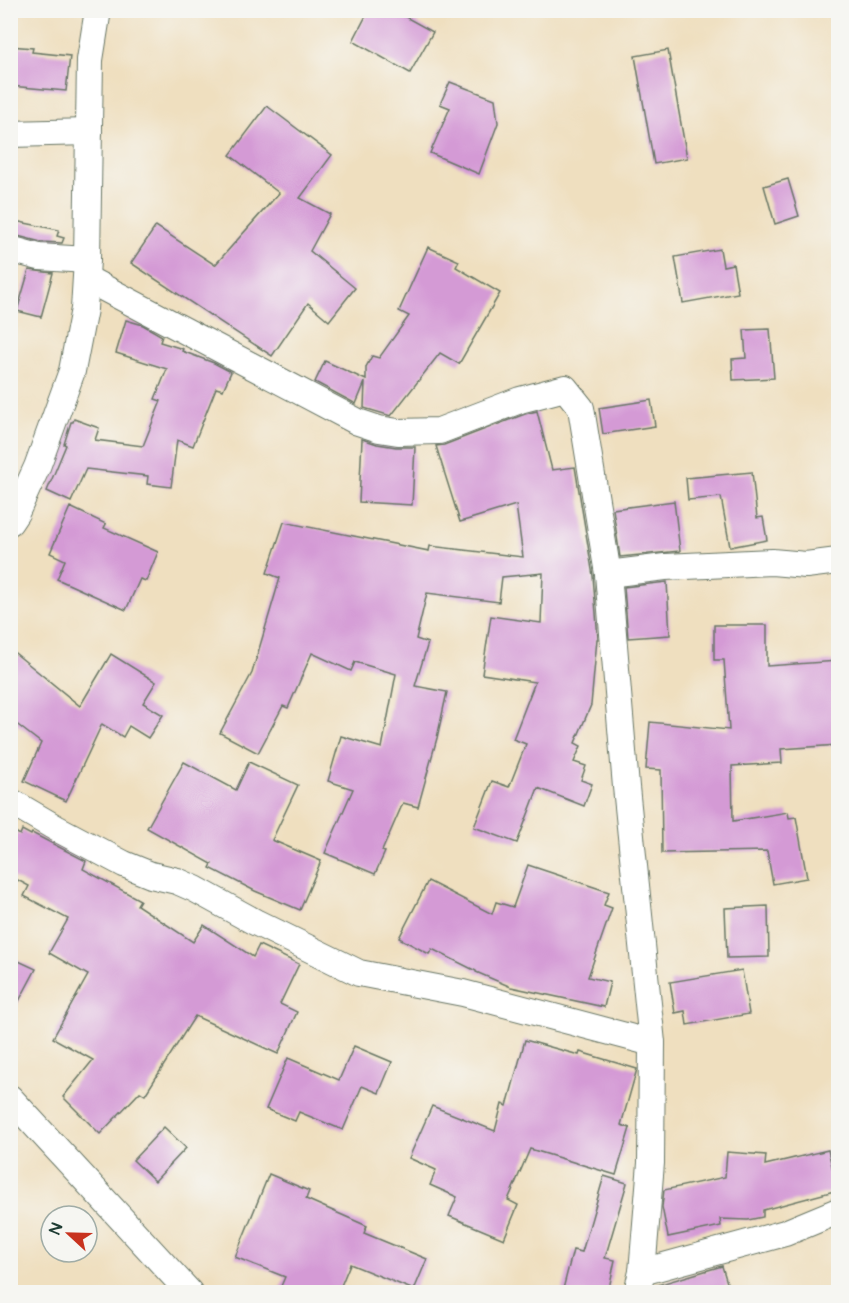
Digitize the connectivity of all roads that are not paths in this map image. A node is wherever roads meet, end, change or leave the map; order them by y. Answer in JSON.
{"nodes":[{"id":1,"x":98,"y":10,"type":"edge"},
{"id":2,"x":89,"y":132,"type":"junction"},
{"id":3,"x":10,"y":134,"type":"edge"},
{"id":4,"x":10,"y":249,"type":"edge"},
{"id":5,"x":87,"y":269,"type":"junction"},
{"id":6,"x":10,"y":522,"type":"edge"},
{"id":7,"x":838,"y":561,"type":"edge"},
{"id":8,"x":608,"y":574,"type":"junction"},
{"id":9,"x":10,"y":801,"type":"edge"},
{"id":10,"x":652,"y":1044,"type":"junction"},
{"id":11,"x":10,"y":1098,"type":"edge"},
{"id":12,"x":838,"y":1211,"type":"edge"},
{"id":13,"x":640,"y":1282,"type":"edge"},
{"id":14,"x":189,"y":1293,"type":"edge"}],
"edges":[{"from":1,"to":2,"type":"street"},
{"from":2,"to":3,"type":"street"},
{"from":2,"to":5,"type":"street"},
{"from":4,"to":5,"type":"street"},
{"from":5,"to":6,"type":"street"},
{"from":5,"to":8,"type":"street"},
{"from":7,"to":8,"type":"street"},
{"from":8,"to":10,"type":"street"},
{"from":9,"to":10,"type":"street"},
{"from":10,"to":13,"type":"street"},
{"from":11,"to":14,"type":"street"},
{"from":12,"to":13,"type":"street"}]}
